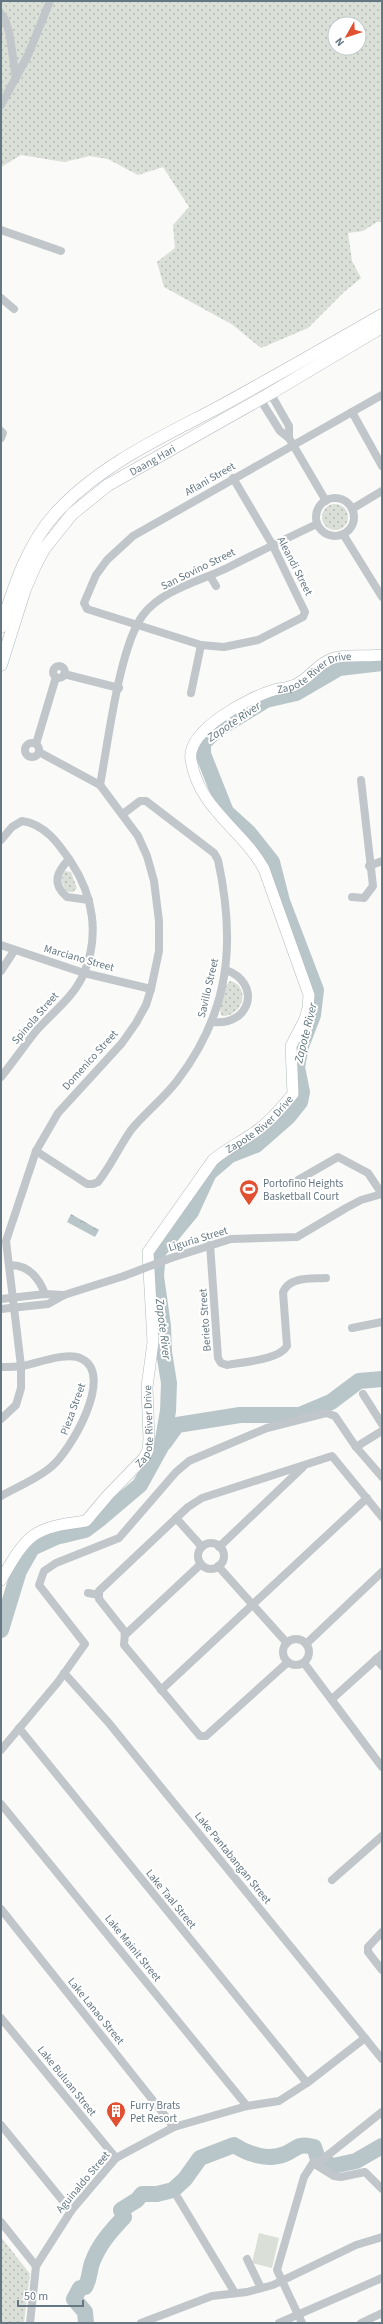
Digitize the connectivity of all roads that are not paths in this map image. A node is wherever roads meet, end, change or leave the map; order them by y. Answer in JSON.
{"nodes":[{"id":1,"x":50,"y":1,"type":"edge"},
{"id":2,"x":1,"y":14,"type":"edge"},
{"id":3,"x":16,"y":77,"type":"junction"},
{"id":4,"x":1,"y":105,"type":"edge"},
{"id":5,"x":1,"y":230,"type":"edge"},
{"id":6,"x":61,"y":252,"type":"dead end"},
{"id":7,"x":1,"y":298,"type":"edge"},
{"id":8,"x":14,"y":309,"type":"dead end"},
{"id":9,"x":382,"y":315,"type":"edge"},
{"id":10,"x":382,"y":327,"type":"edge"},
{"id":11,"x":264,"y":382,"type":"junction"},
{"id":12,"x":253,"y":388,"type":"junction"},
{"id":13,"x":271,"y":393,"type":"junction"},
{"id":14,"x":382,"y":395,"type":"edge"},
{"id":15,"x":260,"y":399,"type":"junction"},
{"id":16,"x":352,"y":412,"type":"junction"},
{"id":17,"x":1,"y":431,"type":"edge"},
{"id":18,"x":1,"y":438,"type":"edge"},
{"id":19,"x":291,"y":442,"type":"junction"},
{"id":20,"x":382,"y":466,"type":"edge"},
{"id":21,"x":233,"y":478,"type":"junction"},
{"id":22,"x":382,"y":491,"type":"edge"},
{"id":23,"x":326,"y":501,"type":"junction"},
{"id":24,"x":352,"y":509,"type":"junction"},
{"id":25,"x":317,"y":524,"type":"junction"},
{"id":26,"x":343,"y":534,"type":"junction"},
{"id":27,"x":272,"y":544,"type":"junction"},
{"id":28,"x":210,"y":576,"type":"junction"},
{"id":29,"x":216,"y":586,"type":"dead end"},
{"id":30,"x":382,"y":597,"type":"edge"},
{"id":31,"x":91,"y":610,"type":"joint"},
{"id":32,"x":137,"y":625,"type":"junction"},
{"id":33,"x":1,"y":627,"type":"edge"},
{"id":34,"x":201,"y":646,"type":"junction"},
{"id":35,"x":382,"y":655,"type":"edge"},
{"id":36,"x":1,"y":665,"type":"edge"},
{"id":37,"x":118,"y":688,"type":"junction"},
{"id":38,"x":191,"y":693,"type":"dead end"},
{"id":39,"x":36,"y":744,"type":"junction"},
{"id":40,"x":39,"y":752,"type":"junction"},
{"id":41,"x":361,"y":780,"type":"dead end"},
{"id":42,"x":100,"y":786,"type":"junction"},
{"id":43,"x":123,"y":814,"type":"junction"},
{"id":44,"x":1,"y":840,"type":"edge"},
{"id":45,"x":70,"y":859,"type":"junction"},
{"id":46,"x":382,"y":861,"type":"edge"},
{"id":47,"x":369,"y":866,"type":"junction"},
{"id":48,"x":352,"y":897,"type":"dead end"},
{"id":49,"x":89,"y":900,"type":"junction"},
{"id":50,"x":1,"y":945,"type":"edge"},
{"id":51,"x":14,"y":950,"type":"junction"},
{"id":52,"x":226,"y":970,"type":"junction"},
{"id":53,"x":1,"y":971,"type":"edge"},
{"id":54,"x":84,"y":973,"type":"junction"},
{"id":55,"x":151,"y":989,"type":"junction"},
{"id":56,"x":213,"y":1022,"type":"junction"},
{"id":57,"x":1,"y":1077,"type":"edge"},
{"id":58,"x":36,"y":1151,"type":"junction"},
{"id":59,"x":298,"y":1180,"type":"dead end"},
{"id":60,"x":382,"y":1194,"type":"edge"},
{"id":61,"x":4,"y":1241,"type":"edge"},
{"id":62,"x":210,"y":1244,"type":"junction"},
{"id":63,"x":10,"y":1265,"type":"junction"},
{"id":64,"x":326,"y":1278,"type":"dead end"},
{"id":65,"x":45,"y":1294,"type":"junction"},
{"id":66,"x":64,"y":1295,"type":"junction"},
{"id":67,"x":13,"y":1298,"type":"junction"},
{"id":68,"x":1,"y":1299,"type":"edge"},
{"id":69,"x":14,"y":1308,"type":"junction"},
{"id":70,"x":1,"y":1309,"type":"edge"},
{"id":71,"x":382,"y":1322,"type":"edge"},
{"id":72,"x":352,"y":1328,"type":"dead end"},
{"id":73,"x":21,"y":1366,"type":"junction"},
{"id":74,"x":1,"y":1367,"type":"edge"},
{"id":75,"x":363,"y":1394,"type":"dead end"},
{"id":76,"x":1,"y":1419,"type":"edge"},
{"id":77,"x":382,"y":1424,"type":"edge"},
{"id":78,"x":382,"y":1431,"type":"edge"},
{"id":79,"x":356,"y":1447,"type":"junction"},
{"id":80,"x":305,"y":1465,"type":"junction"},
{"id":81,"x":285,"y":1471,"type":"junction"},
{"id":82,"x":382,"y":1477,"type":"edge"},
{"id":83,"x":291,"y":1479,"type":"junction"},
{"id":84,"x":1,"y":1496,"type":"edge"},
{"id":85,"x":366,"y":1498,"type":"junction"},
{"id":86,"x":382,"y":1517,"type":"edge"},
{"id":87,"x":176,"y":1518,"type":"junction"},
{"id":88,"x":202,"y":1547,"type":"junction"},
{"id":89,"x":219,"y":1547,"type":"junction"},
{"id":90,"x":201,"y":1564,"type":"junction"},
{"id":91,"x":218,"y":1566,"type":"junction"},
{"id":92,"x":382,"y":1572,"type":"edge"},
{"id":93,"x":1,"y":1580,"type":"edge"},
{"id":94,"x":88,"y":1594,"type":"dead end"},
{"id":95,"x":99,"y":1595,"type":"junction"},
{"id":96,"x":253,"y":1605,"type":"junction"},
{"id":97,"x":125,"y":1635,"type":"junction"},
{"id":98,"x":287,"y":1643,"type":"junction"},
{"id":99,"x":306,"y":1644,"type":"junction"},
{"id":100,"x":379,"y":1656,"type":"edge"},
{"id":101,"x":288,"y":1662,"type":"junction"},
{"id":102,"x":304,"y":1663,"type":"junction"},
{"id":103,"x":382,"y":1666,"type":"edge"},
{"id":104,"x":64,"y":1673,"type":"junction"},
{"id":105,"x":161,"y":1690,"type":"junction"},
{"id":106,"x":332,"y":1699,"type":"junction"},
{"id":107,"x":19,"y":1728,"type":"junction"},
{"id":108,"x":1,"y":1750,"type":"edge"},
{"id":109,"x":382,"y":1767,"type":"edge"},
{"id":110,"x":1,"y":1804,"type":"edge"},
{"id":111,"x":382,"y":1836,"type":"edge"},
{"id":112,"x":332,"y":1880,"type":"dead end"},
{"id":113,"x":1,"y":1909,"type":"edge"},
{"id":114,"x":382,"y":1932,"type":"edge"},
{"id":115,"x":382,"y":1970,"type":"edge"},
{"id":116,"x":1,"y":2018,"type":"edge"},
{"id":117,"x":365,"y":2038,"type":"junction"},
{"id":118,"x":382,"y":2059,"type":"edge"},
{"id":119,"x":307,"y":2083,"type":"junction"},
{"id":120,"x":247,"y":2106,"type":"junction"},
{"id":121,"x":382,"y":2112,"type":"edge"},
{"id":122,"x":1,"y":2125,"type":"edge"},
{"id":123,"x":174,"y":2127,"type":"junction"},
{"id":124,"x":116,"y":2158,"type":"junction"},
{"id":125,"x":318,"y":2161,"type":"junction"},
{"id":126,"x":382,"y":2189,"type":"edge"},
{"id":127,"x":178,"y":2198,"type":"dead end"},
{"id":128,"x":71,"y":2211,"type":"junction"},
{"id":129,"x":1,"y":2222,"type":"edge"},
{"id":130,"x":382,"y":2238,"type":"edge"},
{"id":131,"x":247,"y":2259,"type":"dead end"},
{"id":132,"x":36,"y":2266,"type":"junction"},
{"id":133,"x":382,"y":2278,"type":"edge"},
{"id":134,"x":281,"y":2280,"type":"junction"},
{"id":135,"x":262,"y":2288,"type":"junction"},
{"id":136,"x":235,"y":2293,"type":"junction"},
{"id":137,"x":382,"y":2313,"type":"edge"},
{"id":138,"x":297,"y":2314,"type":"junction"},
{"id":139,"x":30,"y":2323,"type":"edge"},
{"id":140,"x":140,"y":2323,"type":"edge"},
{"id":141,"x":279,"y":2323,"type":"edge"},
{"id":142,"x":302,"y":2323,"type":"edge"},
{"id":143,"x":361,"y":2323,"type":"edge"}],
"edges":[{"from":1,"to":3,"type":"street"},
{"from":2,"to":3,"type":"street"},
{"from":3,"to":4,"type":"street"},
{"from":5,"to":6,"type":"street"},
{"from":7,"to":8,"type":"street"},
{"from":9,"to":11,"type":"main road","name":"Daang Hari"},
{"from":10,"to":13,"type":"main road","name":"Daang Hari"},
{"from":11,"to":12,"type":"main road","name":"Daang Hari"},
{"from":11,"to":13,"type":"street"},
{"from":12,"to":15,"type":"street"},
{"from":12,"to":33,"type":"main road","name":"Daang Hari"},
{"from":13,"to":15,"type":"main road","name":"Daang Hari"},
{"from":13,"to":19,"type":"street"},
{"from":14,"to":16,"type":"street","name":"Aflani Street"},
{"from":15,"to":19,"type":"street"},
{"from":15,"to":36,"type":"main road","name":"Daang Hari"},
{"from":16,"to":19,"type":"street","name":"Aflani Street"},
{"from":16,"to":20,"type":"street"},
{"from":17,"to":18,"type":"street"},
{"from":19,"to":21,"type":"street","name":"Aflani Street"},
{"from":19,"to":23,"type":"street"},
{"from":21,"to":27,"type":"street","name":"Aleandi Street"},
{"from":21,"to":31,"type":"street","name":"Aflani Street"},
{"from":22,"to":24,"type":"street"},
{"from":23,"to":24,"type":"street"},
{"from":23,"to":25,"type":"street"},
{"from":24,"to":26,"type":"street"},
{"from":25,"to":26,"type":"street"},
{"from":25,"to":27,"type":"street","name":"San Sovino Street"},
{"from":26,"to":30,"type":"street"},
{"from":27,"to":28,"type":"street","name":"San Sovino Street"},
{"from":27,"to":34,"type":"street","name":"Aleandi Street"},
{"from":28,"to":29,"type":"street"},
{"from":28,"to":32,"type":"street","name":"San Sovino Street"},
{"from":31,"to":32,"type":"street","name":"Aleandi Street"},
{"from":32,"to":34,"type":"street","name":"Aleandi Street"},
{"from":32,"to":37,"type":"street","name":"San Sovino Street"},
{"from":34,"to":38,"type":"street"},
{"from":35,"to":93,"type":"street","name":"Zapote River Drive"},
{"from":37,"to":39,"type":"street"},
{"from":37,"to":42,"type":"street","name":"San Sovino Street"},
{"from":39,"to":40,"type":"street"},
{"from":39,"to":40,"type":"street"},
{"from":40,"to":42,"type":"street","name":"Domenico Street"},
{"from":41,"to":47,"type":"street"},
{"from":42,"to":43,"type":"street","name":"Domenico Street"},
{"from":43,"to":52,"type":"street","name":"Savillo Street"},
{"from":43,"to":55,"type":"street","name":"Domenico Street"},
{"from":44,"to":45,"type":"street","name":"Spinola Street"},
{"from":45,"to":49,"type":"street","name":"Spinola Street"},
{"from":45,"to":49,"type":"street"},
{"from":46,"to":47,"type":"street"},
{"from":47,"to":48,"type":"street"},
{"from":49,"to":54,"type":"street","name":"Spinola Street"},
{"from":50,"to":51,"type":"street","name":"Marciano Street"},
{"from":51,"to":53,"type":"street"},
{"from":51,"to":54,"type":"street","name":"Marciano Street"},
{"from":52,"to":56,"type":"street","name":"Savillo Street"},
{"from":52,"to":56,"type":"street"},
{"from":54,"to":55,"type":"street","name":"Marciano Street"},
{"from":54,"to":57,"type":"street","name":"Spinola Street"},
{"from":55,"to":58,"type":"street","name":"Domenico Street"},
{"from":56,"to":58,"type":"street","name":"Savillo Street"},
{"from":58,"to":61,"type":"street","name":"Domenico Street"},
{"from":59,"to":60,"type":"street"},
{"from":60,"to":62,"type":"street","name":"Liguria Street"},
{"from":61,"to":63,"type":"street","name":"Domenico Street"},
{"from":62,"to":64,"type":"street","name":"Berieto Street"},
{"from":62,"to":66,"type":"street","name":"Liguria Street","bridge":true},
{"from":63,"to":65,"type":"street"},
{"from":63,"to":67,"type":"street","name":"Domenico Street"},
{"from":65,"to":66,"type":"street","name":"Liguria Street"},
{"from":65,"to":67,"type":"street","name":"Liguria Street"},
{"from":66,"to":69,"type":"street","name":"Liguria Street"},
{"from":67,"to":68,"type":"street","name":"Liguria Street"},
{"from":67,"to":69,"type":"street","name":"Domenico Street"},
{"from":69,"to":70,"type":"street","name":"Liguria Street"},
{"from":69,"to":73,"type":"street","name":"Domenico Street"},
{"from":71,"to":72,"type":"street"},
{"from":73,"to":74,"type":"street"},
{"from":73,"to":76,"type":"street","name":"Domenico Street"},
{"from":73,"to":84,"type":"street","name":"Pieza Street"},
{"from":75,"to":77,"type":"street"},
{"from":78,"to":79,"type":"street"},
{"from":79,"to":82,"type":"street"},
{"from":79,"to":104,"type":"street"},
{"from":80,"to":81,"type":"street"},
{"from":80,"to":83,"type":"street"},
{"from":80,"to":85,"type":"street"},
{"from":81,"to":83,"type":"street"},
{"from":81,"to":87,"type":"street"},
{"from":83,"to":89,"type":"street"},
{"from":85,"to":86,"type":"street"},
{"from":85,"to":96,"type":"street"},
{"from":87,"to":88,"type":"street"},
{"from":87,"to":95,"type":"street"},
{"from":88,"to":89,"type":"street"},
{"from":88,"to":90,"type":"street"},
{"from":89,"to":91,"type":"street"},
{"from":90,"to":91,"type":"street"},
{"from":90,"to":97,"type":"street"},
{"from":91,"to":96,"type":"street"},
{"from":92,"to":99,"type":"street"},
{"from":94,"to":95,"type":"street"},
{"from":95,"to":97,"type":"street"},
{"from":96,"to":98,"type":"street"},
{"from":96,"to":105,"type":"street"},
{"from":97,"to":105,"type":"street"},
{"from":98,"to":99,"type":"street"},
{"from":98,"to":101,"type":"street"},
{"from":99,"to":102,"type":"street"},
{"from":100,"to":103,"type":"street"},
{"from":100,"to":106,"type":"street"},
{"from":101,"to":102,"type":"street"},
{"from":101,"to":105,"type":"street"},
{"from":102,"to":106,"type":"street"},
{"from":104,"to":107,"type":"street"},
{"from":104,"to":117,"type":"street","name":"Lake Pantabangan Street"},
{"from":106,"to":109,"type":"street"},
{"from":107,"to":108,"type":"street"},
{"from":107,"to":119,"type":"street","name":"Lake Taal Street"},
{"from":110,"to":120,"type":"street","name":"Lake Mainit Street"},
{"from":111,"to":112,"type":"street"},
{"from":113,"to":123,"type":"street","name":"Lake Lanao Street"},
{"from":114,"to":115,"type":"street"},
{"from":116,"to":124,"type":"street","name":"Lake Buluan Street"},
{"from":117,"to":118,"type":"street","name":"Lake Pantabangan Street"},
{"from":117,"to":119,"type":"street","name":"Aguinaldo Street"},
{"from":119,"to":120,"type":"street","name":"Aguinaldo Street"},
{"from":120,"to":123,"type":"street","name":"Aguinaldo Street"},
{"from":121,"to":125,"type":"street"},
{"from":122,"to":128,"type":"street"},
{"from":123,"to":124,"type":"street","name":"Aguinaldo Street"},
{"from":124,"to":128,"type":"street","name":"Aguinaldo Street"},
{"from":125,"to":126,"type":"street"},
{"from":125,"to":134,"type":"street"},
{"from":127,"to":136,"type":"street"},
{"from":128,"to":132,"type":"street","name":"Aguinaldo Street"},
{"from":129,"to":132,"type":"street"},
{"from":130,"to":134,"type":"street"},
{"from":131,"to":135,"type":"street"},
{"from":132,"to":139,"type":"street","name":"Aguinaldo Street"},
{"from":133,"to":138,"type":"street"},
{"from":134,"to":135,"type":"street"},
{"from":134,"to":138,"type":"street"},
{"from":135,"to":136,"type":"street"},
{"from":136,"to":140,"type":"street"},
{"from":137,"to":143,"type":"street"},
{"from":138,"to":141,"type":"street"},
{"from":138,"to":142,"type":"street"}]}
